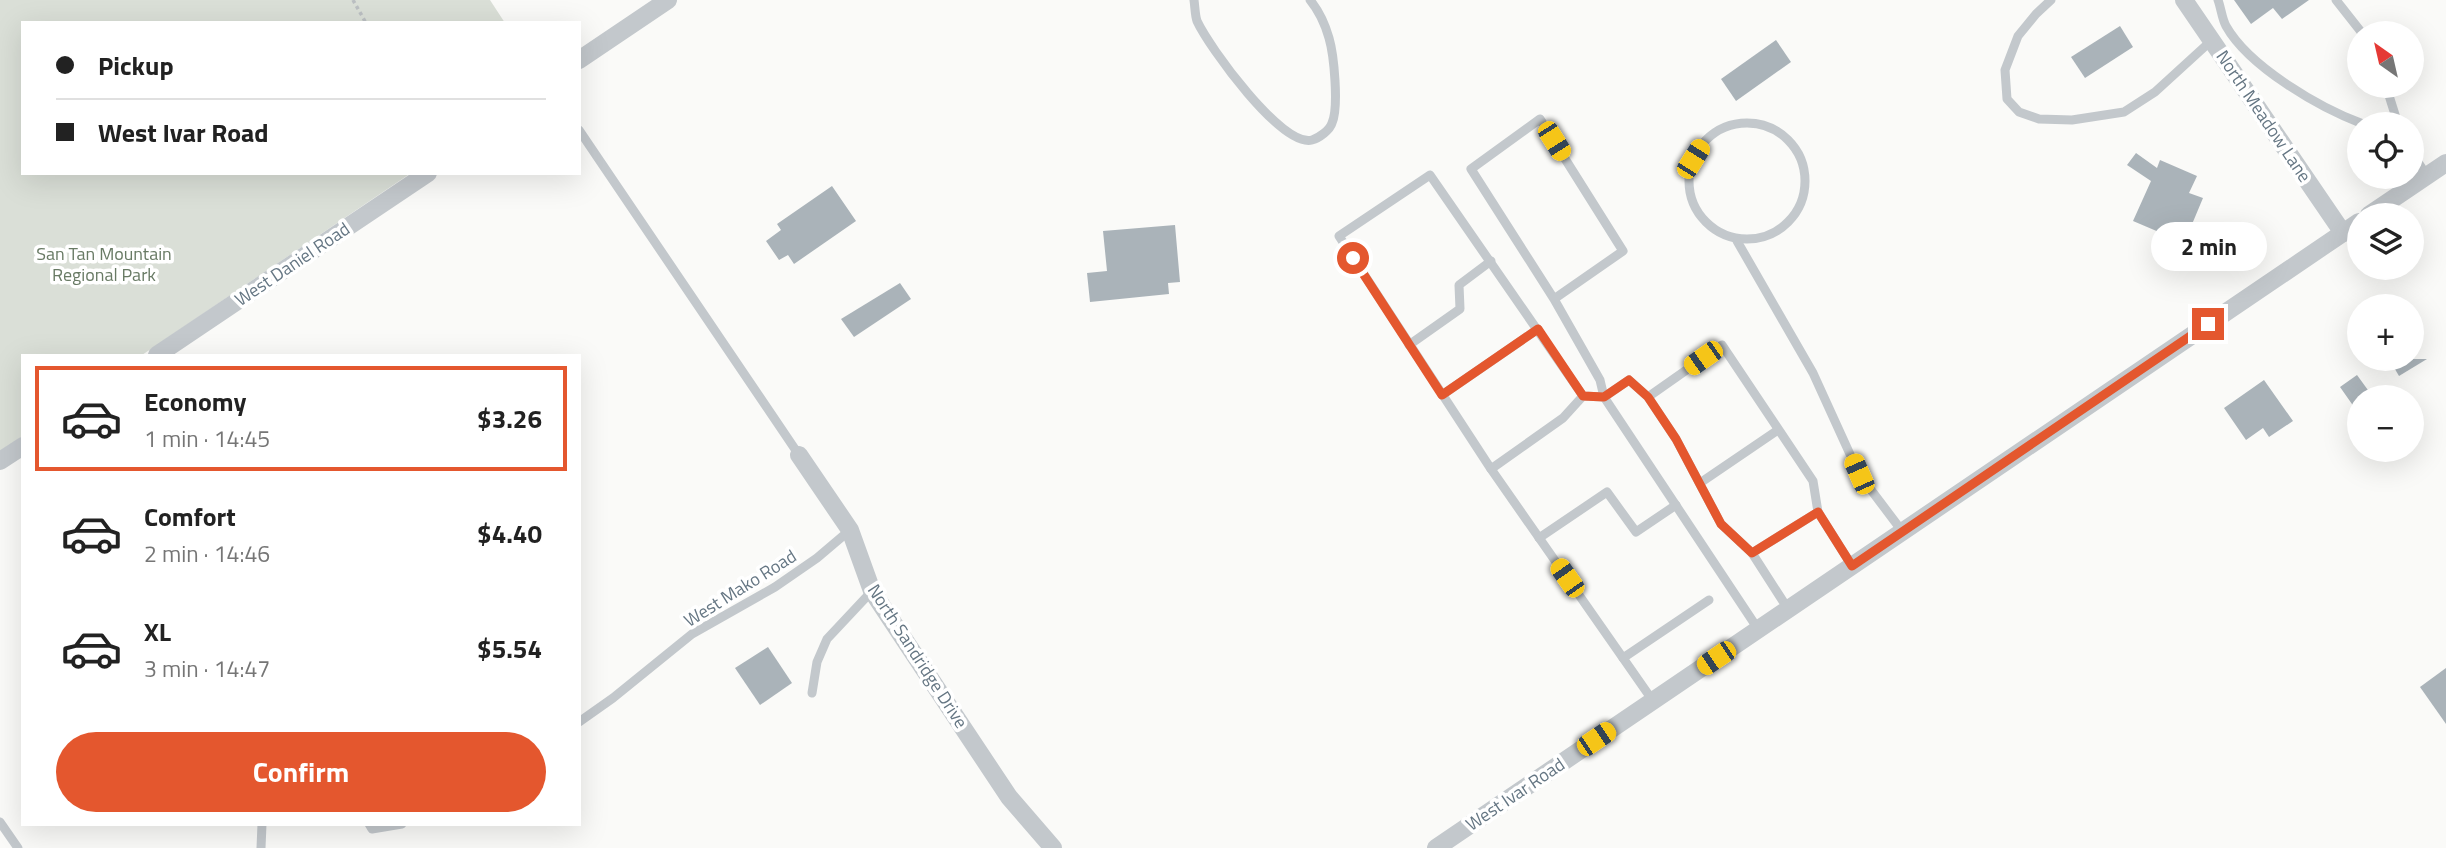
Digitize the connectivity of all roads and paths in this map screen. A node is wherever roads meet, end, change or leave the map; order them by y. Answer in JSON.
{"nodes":[{"id":1,"x":353,"y":0,"type":"edge"},
{"id":2,"x":668,"y":0,"type":"edge"},
{"id":3,"x":1194,"y":0,"type":"edge"},
{"id":4,"x":1310,"y":0,"type":"edge"},
{"id":5,"x":2051,"y":0,"type":"edge"},
{"id":6,"x":2184,"y":0,"type":"edge"},
{"id":7,"x":2218,"y":0,"type":"edge"},
{"id":8,"x":2336,"y":0,"type":"edge"},
{"id":9,"x":365,"y":21,"type":"edge"},
{"id":10,"x":2353,"y":21,"type":"edge"},
{"id":11,"x":2212,"y":40,"type":"junction"},
{"id":12,"x":581,"y":59,"type":"edge"},
{"id":13,"x":2347,"y":118,"type":"edge"},
{"id":14,"x":581,"y":133,"type":"edge"},
{"id":15,"x":2446,"y":163,"type":"edge"},
{"id":16,"x":2424,"y":171,"type":"edge"},
{"id":17,"x":425,"y":175,"type":"edge"},
{"id":18,"x":2427,"y":176,"type":"junction"},
{"id":19,"x":2387,"y":203,"type":"edge"},
{"id":20,"x":2347,"y":230,"type":"edge"},
{"id":21,"x":2343,"y":233,"type":"junction"},
{"id":22,"x":1737,"y":240,"type":"junction"},
{"id":23,"x":1491,"y":261,"type":"junction"},
{"id":24,"x":1554,"y":299,"type":"junction"},
{"id":25,"x":1538,"y":329,"type":"junction"},
{"id":26,"x":1409,"y":345,"type":"junction"},
{"id":27,"x":158,"y":354,"type":"edge"},
{"id":28,"x":1442,"y":395,"type":"junction"},
{"id":29,"x":1583,"y":396,"type":"junction"},
{"id":30,"x":1604,"y":397,"type":"junction"},
{"id":31,"x":1648,"y":397,"type":"junction"},
{"id":32,"x":1778,"y":430,"type":"junction"},
{"id":33,"x":21,"y":447,"type":"edge"},
{"id":34,"x":799,"y":455,"type":"joint"},
{"id":35,"x":0,"y":461,"type":"edge"},
{"id":36,"x":1491,"y":469,"type":"junction"},
{"id":37,"x":1700,"y":483,"type":"junction"},
{"id":38,"x":1676,"y":505,"type":"junction"},
{"id":39,"x":1818,"y":512,"type":"junction"},
{"id":40,"x":850,"y":530,"type":"junction"},
{"id":41,"x":1902,"y":531,"type":"junction"},
{"id":42,"x":1539,"y":538,"type":"junction"},
{"id":43,"x":1752,"y":553,"type":"junction"},
{"id":44,"x":1852,"y":566,"type":"junction"},
{"id":45,"x":872,"y":591,"type":"junction"},
{"id":46,"x":1709,"y":600,"type":"dead end"},
{"id":47,"x":1788,"y":609,"type":"junction"},
{"id":48,"x":1758,"y":629,"type":"junction"},
{"id":49,"x":1623,"y":658,"type":"junction"},
{"id":50,"x":812,"y":693,"type":"dead end"},
{"id":51,"x":1653,"y":701,"type":"junction"},
{"id":52,"x":581,"y":721,"type":"edge"},
{"id":53,"x":0,"y":822,"type":"edge"},
{"id":54,"x":262,"y":826,"type":"edge"},
{"id":55,"x":18,"y":848,"type":"edge"},
{"id":56,"x":261,"y":848,"type":"edge"},
{"id":57,"x":1053,"y":848,"type":"edge"},
{"id":58,"x":1436,"y":848,"type":"edge"}],
"edges":[{"from":1,"to":9,"type":"path"},
{"from":2,"to":12,"type":"street"},
{"from":3,"to":4,"type":"lane"},
{"from":5,"to":11,"type":"lane"},
{"from":6,"to":11,"type":"street","name":"North Meadow Lane"},
{"from":7,"to":13,"type":"lane"},
{"from":8,"to":10,"type":"lane"},
{"from":11,"to":21,"type":"street","name":"North Meadow Lane"},
{"from":14,"to":34,"type":"lane"},
{"from":15,"to":18,"type":"street"},
{"from":16,"to":18,"type":"lane"},
{"from":17,"to":27,"type":"street","name":"West Daniel Road"},
{"from":18,"to":19,"type":"street"},
{"from":20,"to":21,"type":"street","name":"West Ivar Road"},
{"from":21,"to":41,"type":"street","name":"West Ivar Road"},
{"from":22,"to":22,"type":"lane"},
{"from":22,"to":41,"type":"lane"},
{"from":23,"to":25,"type":"lane"},
{"from":23,"to":26,"type":"lane"},
{"from":23,"to":26,"type":"lane"},
{"from":24,"to":24,"type":"lane"},
{"from":24,"to":30,"type":"lane"},
{"from":25,"to":28,"type":"lane"},
{"from":25,"to":29,"type":"lane"},
{"from":26,"to":28,"type":"lane"},
{"from":28,"to":36,"type":"lane"},
{"from":29,"to":30,"type":"lane"},
{"from":29,"to":36,"type":"lane"},
{"from":30,"to":31,"type":"lane"},
{"from":30,"to":38,"type":"lane"},
{"from":31,"to":32,"type":"lane"},
{"from":31,"to":37,"type":"lane"},
{"from":32,"to":37,"type":"lane"},
{"from":32,"to":39,"type":"lane"},
{"from":33,"to":35,"type":"street"},
{"from":34,"to":40,"type":"street","name":"North Sandridge Drive"},
{"from":36,"to":42,"type":"lane"},
{"from":37,"to":43,"type":"lane"},
{"from":38,"to":42,"type":"lane"},
{"from":38,"to":48,"type":"lane"},
{"from":39,"to":43,"type":"lane"},
{"from":39,"to":44,"type":"lane"},
{"from":40,"to":45,"type":"street","name":"North Sandridge Drive"},
{"from":40,"to":52,"type":"lane","name":"West Mako Road"},
{"from":41,"to":44,"type":"street","name":"West Ivar Road"},
{"from":42,"to":49,"type":"lane"},
{"from":43,"to":47,"type":"lane"},
{"from":44,"to":47,"type":"street","name":"West Ivar Road"},
{"from":45,"to":50,"type":"lane"},
{"from":45,"to":57,"type":"street","name":"North Sandridge Drive"},
{"from":46,"to":49,"type":"lane"},
{"from":47,"to":48,"type":"street","name":"West Ivar Road"},
{"from":48,"to":51,"type":"street","name":"West Ivar Road"},
{"from":49,"to":51,"type":"lane"},
{"from":51,"to":58,"type":"street","name":"West Ivar Road"},
{"from":53,"to":55,"type":"lane"},
{"from":54,"to":56,"type":"lane"}]}
